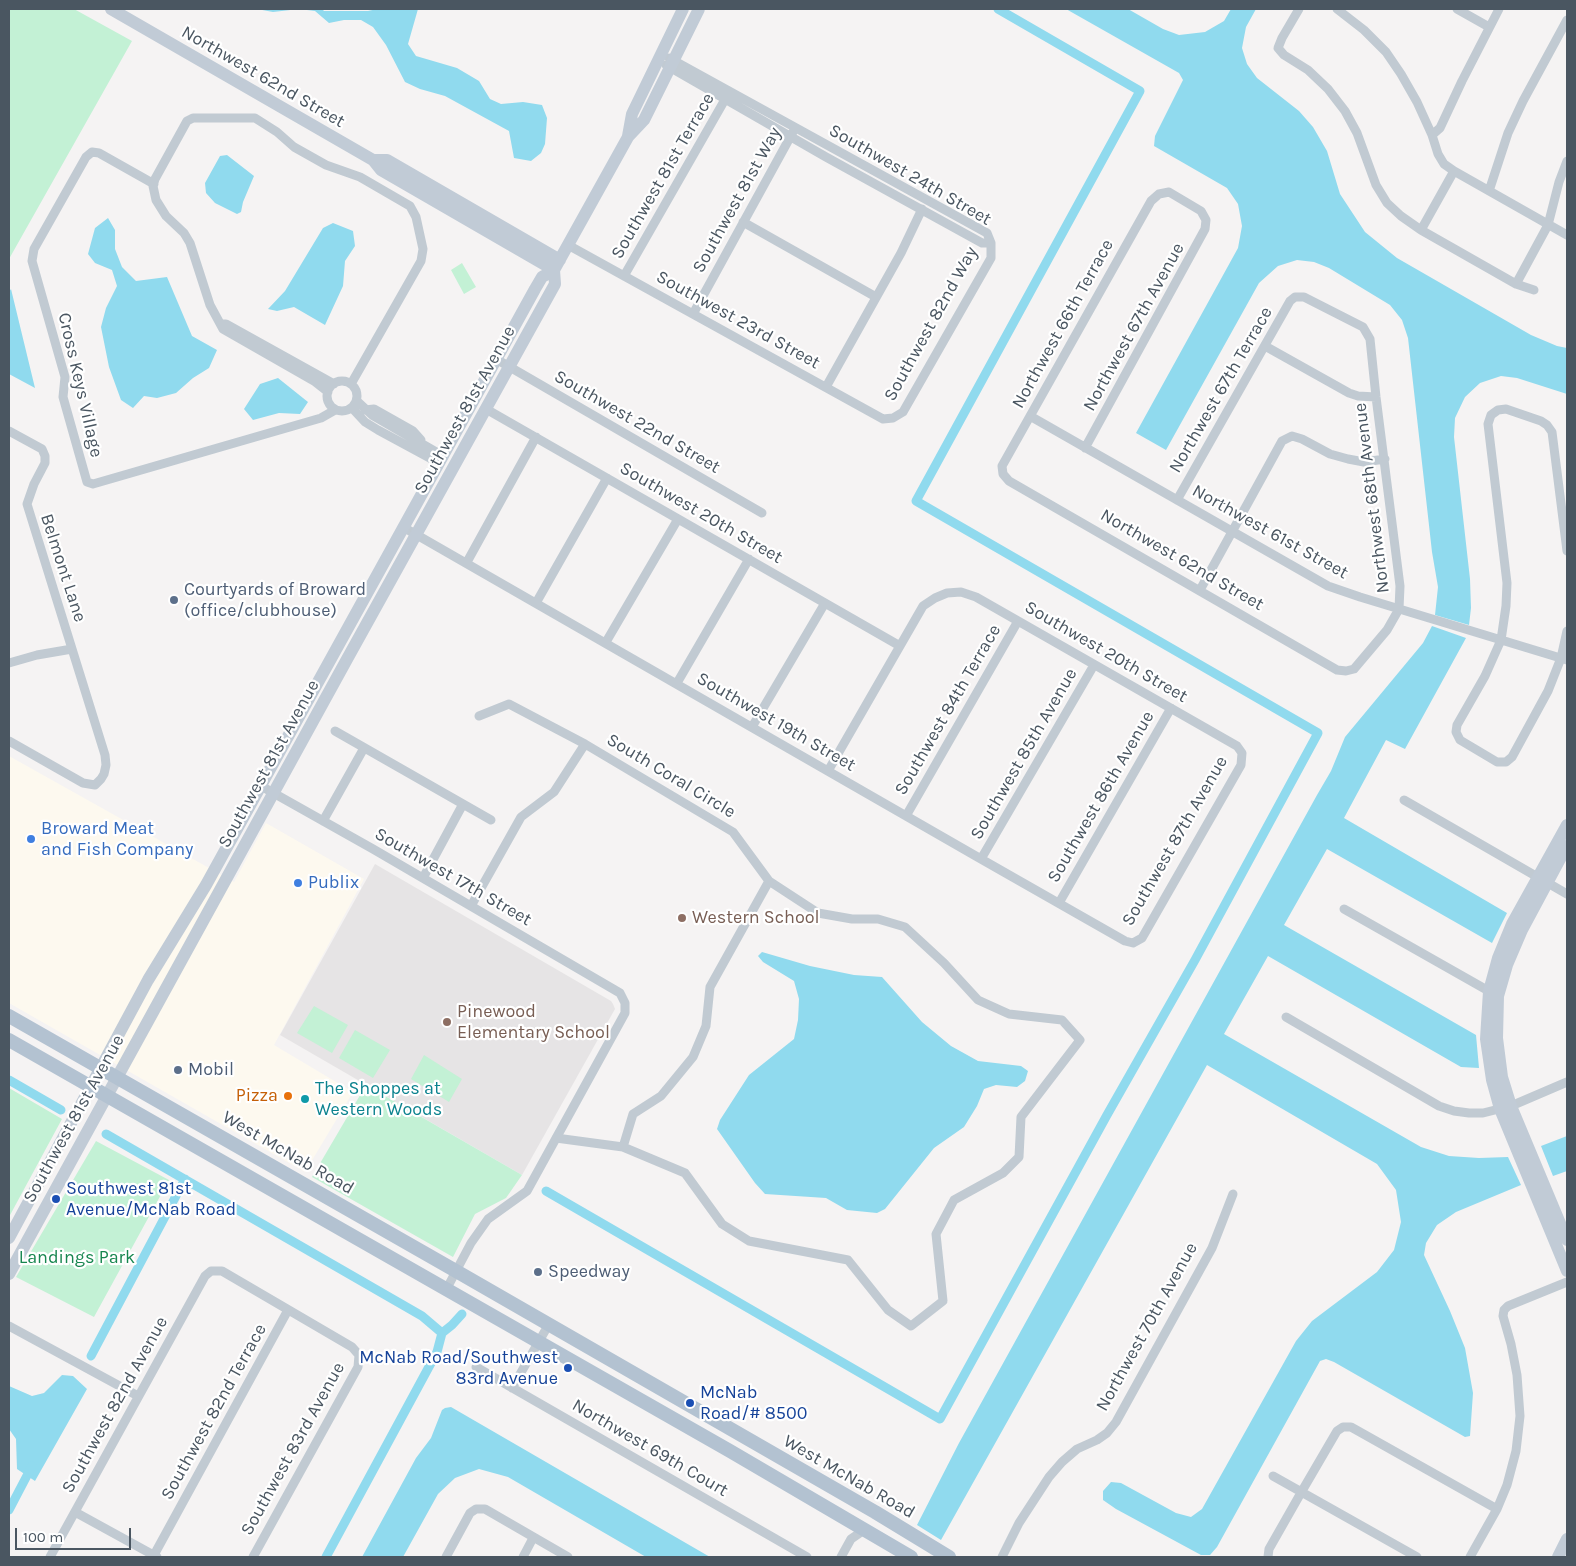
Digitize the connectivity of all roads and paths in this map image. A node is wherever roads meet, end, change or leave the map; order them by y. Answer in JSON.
{"nodes":[{"id":1,"x":111,"y":9,"type":"edge"},
{"id":2,"x":683,"y":9,"type":"edge"},
{"id":3,"x":699,"y":9,"type":"edge"},
{"id":4,"x":1299,"y":9,"type":"edge"},
{"id":5,"x":1337,"y":9,"type":"edge"},
{"id":6,"x":1457,"y":9,"type":"edge"},
{"id":7,"x":1500,"y":9,"type":"edge"},
{"id":8,"x":1567,"y":20,"type":"edge"},
{"id":9,"x":1490,"y":27,"type":"junction"},
{"id":10,"x":660,"y":57,"type":"junction"},
{"id":11,"x":672,"y":64,"type":"junction"},
{"id":12,"x":727,"y":95,"type":"junction"},
{"id":13,"x":793,"y":132,"type":"junction"},
{"id":14,"x":1432,"y":135,"type":"junction"},
{"id":15,"x":628,"y":137,"type":"junction"},
{"id":16,"x":373,"y":160,"type":"junction"},
{"id":17,"x":1567,"y":161,"type":"edge"},
{"id":18,"x":1454,"y":171,"type":"junction"},
{"id":19,"x":154,"y":184,"type":"junction"},
{"id":20,"x":1489,"y":191,"type":"junction"},
{"id":21,"x":922,"y":209,"type":"junction"},
{"id":22,"x":480,"y":214,"type":"junction"},
{"id":23,"x":465,"y":218,"type":"junction"},
{"id":24,"x":1206,"y":220,"type":"joint"},
{"id":25,"x":743,"y":222,"type":"junction"},
{"id":26,"x":1548,"y":225,"type":"junction"},
{"id":27,"x":1422,"y":230,"type":"junction"},
{"id":28,"x":1567,"y":235,"type":"edge"},
{"id":29,"x":991,"y":243,"type":"junction"},
{"id":30,"x":568,"y":245,"type":"junction"},
{"id":31,"x":557,"y":265,"type":"junction"},
{"id":32,"x":624,"y":276,"type":"junction"},
{"id":33,"x":1516,"y":284,"type":"junction"},
{"id":34,"x":1534,"y":290,"type":"dead end"},
{"id":35,"x":876,"y":298,"type":"junction"},
{"id":36,"x":693,"y":314,"type":"junction"},
{"id":37,"x":221,"y":324,"type":"junction"},
{"id":38,"x":1367,"y":332,"type":"joint"},
{"id":39,"x":1265,"y":346,"type":"junction"},
{"id":40,"x":496,"y":359,"type":"junction"},
{"id":41,"x":509,"y":366,"type":"junction"},
{"id":42,"x":334,"y":384,"type":"junction"},
{"id":43,"x":351,"y":384,"type":"junction"},
{"id":44,"x":826,"y":387,"type":"junction"},
{"id":45,"x":328,"y":392,"type":"junction"},
{"id":46,"x":1376,"y":397,"type":"junction"},
{"id":47,"x":355,"y":405,"type":"junction"},
{"id":48,"x":486,"y":408,"type":"junction"},
{"id":49,"x":335,"y":410,"type":"junction"},
{"id":50,"x":365,"y":410,"type":"junction"},
{"id":51,"x":1030,"y":416,"type":"junction"},
{"id":52,"x":893,"y":418,"type":"joint"},
{"id":53,"x":387,"y":430,"type":"junction"},
{"id":54,"x":9,"y":431,"type":"edge"},
{"id":55,"x":536,"y":437,"type":"junction"},
{"id":56,"x":424,"y":445,"type":"junction"},
{"id":57,"x":1086,"y":448,"type":"junction"},
{"id":58,"x":441,"y":459,"type":"junction"},
{"id":59,"x":1385,"y":459,"type":"junction"},
{"id":60,"x":1003,"y":474,"type":"joint"},
{"id":61,"x":607,"y":478,"type":"junction"},
{"id":62,"x":1177,"y":500,"type":"junction"},
{"id":63,"x":762,"y":513,"type":"dead end"},
{"id":64,"x":678,"y":519,"type":"junction"},
{"id":65,"x":403,"y":527,"type":"junction"},
{"id":66,"x":1233,"y":532,"type":"junction"},
{"id":67,"x":416,"y":534,"type":"junction"},
{"id":68,"x":1567,"y":551,"type":"edge"},
{"id":69,"x":749,"y":559,"type":"junction"},
{"id":70,"x":467,"y":562,"type":"junction"},
{"id":71,"x":1200,"y":590,"type":"junction"},
{"id":72,"x":536,"y":603,"type":"junction"},
{"id":73,"x":825,"y":603,"type":"junction"},
{"id":74,"x":1399,"y":609,"type":"junction"},
{"id":75,"x":1018,"y":621,"type":"junction"},
{"id":76,"x":1567,"y":631,"type":"edge"},
{"id":77,"x":1501,"y":640,"type":"junction"},
{"id":78,"x":606,"y":642,"type":"junction"},
{"id":79,"x":900,"y":646,"type":"junction"},
{"id":80,"x":72,"y":649,"type":"junction"},
{"id":81,"x":1564,"y":659,"type":"edge"},
{"id":82,"x":9,"y":662,"type":"edge"},
{"id":83,"x":1094,"y":664,"type":"junction"},
{"id":84,"x":1346,"y":671,"type":"joint"},
{"id":85,"x":677,"y":683,"type":"junction"},
{"id":86,"x":1171,"y":708,"type":"junction"},
{"id":87,"x":479,"y":716,"type":"dead end"},
{"id":88,"x":752,"y":727,"type":"junction"},
{"id":89,"x":335,"y":731,"type":"dead end"},
{"id":90,"x":9,"y":741,"type":"edge"},
{"id":91,"x":585,"y":744,"type":"junction"},
{"id":92,"x":364,"y":748,"type":"junction"},
{"id":93,"x":1242,"y":753,"type":"joint"},
{"id":94,"x":828,"y":771,"type":"junction"},
{"id":95,"x":260,"y":786,"type":"junction"},
{"id":96,"x":273,"y":793,"type":"junction"},
{"id":97,"x":1404,"y":800,"type":"dead end"},
{"id":98,"x":463,"y":804,"type":"junction"},
{"id":99,"x":906,"y":816,"type":"junction"},
{"id":100,"x":491,"y":820,"type":"dead end"},
{"id":101,"x":323,"y":821,"type":"junction"},
{"id":102,"x":1567,"y":825,"type":"edge"},
{"id":103,"x":1567,"y":846,"type":"edge"},
{"id":104,"x":982,"y":859,"type":"junction"},
{"id":105,"x":423,"y":878,"type":"junction"},
{"id":106,"x":1543,"y":880,"type":"junction"},
{"id":107,"x":769,"y":881,"type":"junction"},
{"id":108,"x":1567,"y":894,"type":"edge"},
{"id":109,"x":1059,"y":903,"type":"junction"},
{"id":110,"x":471,"y":906,"type":"junction"},
{"id":111,"x":1344,"y":908,"type":"dead end"},
{"id":112,"x":1133,"y":943,"type":"joint"},
{"id":113,"x":1493,"y":993,"type":"junction"},
{"id":114,"x":9,"y":1016,"type":"edge"},
{"id":115,"x":1286,"y":1017,"type":"dead end"},
{"id":116,"x":9,"y":1040,"type":"edge"},
{"id":117,"x":100,"y":1069,"type":"junction"},
{"id":118,"x":116,"y":1078,"type":"junction"},
{"id":119,"x":1567,"y":1082,"type":"edge"},
{"id":120,"x":90,"y":1086,"type":"junction"},
{"id":121,"x":106,"y":1096,"type":"junction"},
{"id":122,"x":1505,"y":1107,"type":"junction"},
{"id":123,"x":556,"y":1138,"type":"junction"},
{"id":124,"x":623,"y":1147,"type":"junction"},
{"id":125,"x":1233,"y":1194,"type":"dead end"},
{"id":126,"x":9,"y":1238,"type":"edge"},
{"id":127,"x":1567,"y":1240,"type":"edge"},
{"id":128,"x":456,"y":1271,"type":"junction"},
{"id":129,"x":1567,"y":1271,"type":"edge"},
{"id":130,"x":9,"y":1274,"type":"edge"},
{"id":131,"x":1567,"y":1282,"type":"edge"},
{"id":132,"x":446,"y":1290,"type":"junction"},
{"id":133,"x":288,"y":1310,"type":"junction"},
{"id":134,"x":548,"y":1324,"type":"junction"},
{"id":135,"x":9,"y":1326,"type":"edge"},
{"id":136,"x":538,"y":1342,"type":"junction"},
{"id":137,"x":476,"y":1367,"type":"dead end"},
{"id":138,"x":512,"y":1388,"type":"junction"},
{"id":139,"x":138,"y":1396,"type":"junction"},
{"id":140,"x":1273,"y":1476,"type":"dead end"},
{"id":141,"x":1302,"y":1491,"type":"junction"},
{"id":142,"x":1497,"y":1510,"type":"junction"},
{"id":143,"x":75,"y":1512,"type":"junction"},
{"id":144,"x":864,"y":1530,"type":"junction"},
{"id":145,"x":533,"y":1538,"type":"junction"},
{"id":146,"x":1567,"y":1539,"type":"edge"},
{"id":147,"x":944,"y":1555,"type":"edge"},
{"id":148,"x":156,"y":1556,"type":"edge"},
{"id":149,"x":50,"y":1557,"type":"edge"},
{"id":150,"x":253,"y":1557,"type":"edge"},
{"id":151,"x":446,"y":1557,"type":"edge"},
{"id":152,"x":523,"y":1557,"type":"edge"},
{"id":153,"x":568,"y":1557,"type":"edge"},
{"id":154,"x":807,"y":1557,"type":"edge"},
{"id":155,"x":841,"y":1557,"type":"edge"},
{"id":156,"x":911,"y":1557,"type":"edge"},
{"id":157,"x":1002,"y":1557,"type":"edge"},
{"id":158,"x":1268,"y":1557,"type":"edge"},
{"id":159,"x":1417,"y":1557,"type":"edge"},
{"id":160,"x":1470,"y":1557,"type":"edge"},
{"id":161,"x":1558,"y":1557,"type":"edge"}],
"edges":[{"from":1,"to":16,"type":"street","name":"Northwest 62nd Street"},
{"from":2,"to":10,"type":"street"},
{"from":3,"to":11,"type":"street"},
{"from":4,"to":27,"type":"street"},
{"from":5,"to":14,"type":"street"},
{"from":6,"to":9,"type":"street"},
{"from":7,"to":9,"type":"street"},
{"from":8,"to":20,"type":"street"},
{"from":9,"to":14,"type":"street"},
{"from":10,"to":11,"type":"street","name":"Southwest 24th Street"},
{"from":10,"to":15,"type":"street"},
{"from":11,"to":12,"type":"street","name":"Southwest 24th Street"},
{"from":11,"to":15,"type":"street"},
{"from":12,"to":13,"type":"street","name":"Southwest 24th Street"},
{"from":12,"to":32,"type":"street","name":"Southwest 81st Terrace"},
{"from":13,"to":21,"type":"street","name":"Southwest 24th Street"},
{"from":13,"to":25,"type":"street","name":"Southwest 81st Way"},
{"from":13,"to":29,"type":"street","name":"Southwest 24th Street"},
{"from":14,"to":18,"type":"street"},
{"from":15,"to":30,"type":"street","name":"Southwest 81st Avenue"},
{"from":16,"to":22,"type":"street","name":"Northwest 62nd Street"},
{"from":16,"to":23,"type":"street","name":"Northwest 62nd Street"},
{"from":17,"to":26,"type":"street"},
{"from":18,"to":20,"type":"street"},
{"from":18,"to":27,"type":"street"},
{"from":19,"to":37,"type":"street"},
{"from":19,"to":43,"type":"street"},
{"from":19,"to":49,"type":"street","name":"Cross Keys Village"},
{"from":20,"to":26,"type":"street"},
{"from":21,"to":29,"type":"street","name":"Southwest 24th Street"},
{"from":21,"to":35,"type":"street"},
{"from":22,"to":23,"type":"street"},
{"from":22,"to":31,"type":"street","name":"Northwest 62nd Street"},
{"from":23,"to":31,"type":"street","name":"Northwest 62nd Street"},
{"from":24,"to":51,"type":"street","name":"Northwest 66th Terrace"},
{"from":24,"to":57,"type":"street","name":"Northwest 67th Avenue"},
{"from":25,"to":35,"type":"street"},
{"from":25,"to":36,"type":"street","name":"Southwest 81st Way"},
{"from":26,"to":28,"type":"street"},
{"from":26,"to":33,"type":"street"},
{"from":27,"to":33,"type":"street"},
{"from":29,"to":52,"type":"street","name":"Southwest 82nd Way"},
{"from":30,"to":31,"type":"street","name":"Southwest 81st Avenue"},
{"from":30,"to":32,"type":"street","name":"Southwest 23rd Street"},
{"from":31,"to":40,"type":"street","name":"Southwest 81st Avenue"},
{"from":31,"to":41,"type":"street","name":"Southwest 81st Avenue"},
{"from":32,"to":36,"type":"street","name":"Southwest 23rd Street"},
{"from":33,"to":34,"type":"street"},
{"from":35,"to":44,"type":"street"},
{"from":36,"to":44,"type":"street","name":"Southwest 23rd Street"},
{"from":37,"to":42,"type":"street"},
{"from":37,"to":45,"type":"street"},
{"from":38,"to":39,"type":"street","name":"Northwest 67th Terrace"},
{"from":38,"to":46,"type":"street","name":"Northwest 68th Avenue"},
{"from":39,"to":46,"type":"street"},
{"from":39,"to":62,"type":"street","name":"Northwest 67th Terrace"},
{"from":40,"to":41,"type":"street","name":"Southwest 22nd Street"},
{"from":40,"to":58,"type":"street","name":"Southwest 81st Avenue"},
{"from":41,"to":48,"type":"street","name":"Southwest 81st Avenue"},
{"from":41,"to":63,"type":"street","name":"Southwest 22nd Street"},
{"from":42,"to":43,"type":"street"},
{"from":42,"to":45,"type":"street"},
{"from":43,"to":47,"type":"street"},
{"from":44,"to":52,"type":"street","name":"Southwest 23rd Street"},
{"from":45,"to":49,"type":"street"},
{"from":46,"to":59,"type":"street","name":"Northwest 68th Avenue"},
{"from":47,"to":49,"type":"street"},
{"from":47,"to":50,"type":"street"},
{"from":47,"to":53,"type":"street"},
{"from":48,"to":55,"type":"street","name":"Southwest 20th Street"},
{"from":48,"to":67,"type":"street","name":"Southwest 81st Avenue"},
{"from":50,"to":53,"type":"street"},
{"from":50,"to":56,"type":"street"},
{"from":51,"to":57,"type":"street","name":"Northwest 61st Street"},
{"from":51,"to":60,"type":"street","name":"Northwest 66th Terrace"},
{"from":53,"to":56,"type":"street"},
{"from":53,"to":58,"type":"street"},
{"from":54,"to":80,"type":"street","name":"Belmont Lane"},
{"from":55,"to":61,"type":"street","name":"Southwest 20th Street"},
{"from":55,"to":70,"type":"street"},
{"from":56,"to":58,"type":"street"},
{"from":57,"to":62,"type":"street","name":"Northwest 61st Street"},
{"from":58,"to":65,"type":"street","name":"Southwest 81st Avenue"},
{"from":59,"to":66,"type":"street"},
{"from":59,"to":74,"type":"street","name":"Northwest 68th Avenue"},
{"from":60,"to":71,"type":"street","name":"Northwest 62nd Street"},
{"from":61,"to":64,"type":"street","name":"Southwest 20th Street"},
{"from":61,"to":72,"type":"street"},
{"from":62,"to":66,"type":"street","name":"Northwest 61st Street"},
{"from":64,"to":69,"type":"street","name":"Southwest 20th Street"},
{"from":64,"to":78,"type":"street"},
{"from":65,"to":67,"type":"street","name":"Southwest 19th Street"},
{"from":65,"to":95,"type":"street","name":"Southwest 81st Avenue"},
{"from":66,"to":71,"type":"street"},
{"from":66,"to":74,"type":"street","name":"Northwest 61st Street"},
{"from":67,"to":70,"type":"street","name":"Southwest 19th Street"},
{"from":67,"to":96,"type":"street","name":"Southwest 81st Avenue"},
{"from":68,"to":77,"type":"street"},
{"from":69,"to":73,"type":"street","name":"Southwest 20th Street"},
{"from":69,"to":85,"type":"street"},
{"from":70,"to":72,"type":"street","name":"Southwest 19th Street"},
{"from":71,"to":84,"type":"street","name":"Northwest 62nd Street"},
{"from":72,"to":78,"type":"street","name":"Southwest 19th Street"},
{"from":73,"to":79,"type":"street","name":"Southwest 20th Street"},
{"from":73,"to":88,"type":"street"},
{"from":74,"to":77,"type":"street","name":"Northwest 61st Street"},
{"from":74,"to":84,"type":"street","name":"Northwest 68th Avenue"},
{"from":75,"to":79,"type":"street","name":"Southwest 20th Street"},
{"from":75,"to":83,"type":"street","name":"Southwest 20th Street"},
{"from":75,"to":99,"type":"street","name":"Southwest 84th Terrace"},
{"from":76,"to":81,"type":"street"},
{"from":77,"to":81,"type":"street","name":"Northwest 61st Street"},
{"from":77,"to":81,"type":"street"},
{"from":78,"to":85,"type":"street","name":"Southwest 19th Street"},
{"from":79,"to":94,"type":"street"},
{"from":80,"to":82,"type":"street","name":"Belmont Lane"},
{"from":80,"to":90,"type":"street","name":"Belmont Lane"},
{"from":83,"to":86,"type":"street","name":"Southwest 20th Street"},
{"from":83,"to":104,"type":"street","name":"Southwest 85th Avenue"},
{"from":85,"to":88,"type":"street","name":"Southwest 19th Street"},
{"from":86,"to":93,"type":"street","name":"Southwest 20th Street"},
{"from":86,"to":109,"type":"street","name":"Southwest 86th Avenue"},
{"from":87,"to":91,"type":"street","name":"South Coral Circle"},
{"from":88,"to":94,"type":"street","name":"Southwest 19th Street"},
{"from":89,"to":92,"type":"street"},
{"from":91,"to":107,"type":"street","name":"South Coral Circle"},
{"from":91,"to":110,"type":"street"},
{"from":92,"to":98,"type":"street"},
{"from":92,"to":101,"type":"street"},
{"from":93,"to":112,"type":"street","name":"Southwest 87th Avenue"},
{"from":94,"to":99,"type":"street","name":"Southwest 19th Street"},
{"from":95,"to":96,"type":"street","name":"Southwest 17th Street"},
{"from":95,"to":117,"type":"street","name":"Southwest 81st Avenue"},
{"from":96,"to":101,"type":"street","name":"Southwest 17th Street"},
{"from":96,"to":118,"type":"street","name":"Southwest 81st Avenue"},
{"from":97,"to":106,"type":"street"},
{"from":98,"to":100,"type":"street"},
{"from":98,"to":105,"type":"street"},
{"from":99,"to":104,"type":"street","name":"Southwest 19th Street"},
{"from":101,"to":105,"type":"street","name":"Southwest 17th Street"},
{"from":102,"to":106,"type":"street"},
{"from":103,"to":106,"type":"street"},
{"from":104,"to":109,"type":"street","name":"Southwest 19th Street"},
{"from":105,"to":110,"type":"street","name":"Southwest 17th Street"},
{"from":106,"to":108,"type":"street"},
{"from":106,"to":113,"type":"street"},
{"from":107,"to":124,"type":"street"},
{"from":107,"to":124,"type":"street","name":"South Coral Circle"},
{"from":109,"to":112,"type":"street","name":"Southwest 19th Street"},
{"from":110,"to":123,"type":"street","name":"Southwest 17th Street"},
{"from":111,"to":113,"type":"street"},
{"from":113,"to":122,"type":"street"},
{"from":114,"to":117,"type":"main road","name":"West McNab Road"},
{"from":115,"to":122,"type":"street"},
{"from":116,"to":120,"type":"main road"},
{"from":117,"to":118,"type":"main road","name":"West McNab Road"},
{"from":117,"to":120,"type":"street","name":"Southwest 81st Avenue"},
{"from":118,"to":121,"type":"street","name":"Southwest 81st Avenue"},
{"from":118,"to":128,"type":"main road","name":"West McNab Road"},
{"from":119,"to":122,"type":"street"},
{"from":120,"to":121,"type":"main road"},
{"from":120,"to":126,"type":"street","name":"Southwest 81st Avenue"},
{"from":121,"to":130,"type":"street","name":"Southwest 81st Avenue"},
{"from":121,"to":132,"type":"main road"},
{"from":122,"to":127,"type":"street"},
{"from":122,"to":129,"type":"street"},
{"from":123,"to":124,"type":"street"},
{"from":123,"to":128,"type":"street"},
{"from":125,"to":157,"type":"street","name":"Northwest 70th Avenue"},
{"from":128,"to":132,"type":"street"},
{"from":128,"to":134,"type":"main road","name":"West McNab Road"},
{"from":131,"to":142,"type":"street"},
{"from":132,"to":136,"type":"main road"},
{"from":133,"to":139,"type":"street","name":"Southwest 82nd Avenue"},
{"from":133,"to":148,"type":"street","name":"Southwest 82nd Terrace"},
{"from":133,"to":150,"type":"street","name":"Southwest 83rd Avenue"},
{"from":134,"to":136,"type":"street"},
{"from":134,"to":147,"type":"main road","name":"West McNab Road"},
{"from":135,"to":139,"type":"street"},
{"from":136,"to":138,"type":"street"},
{"from":136,"to":144,"type":"main road"},
{"from":137,"to":138,"type":"street","name":"Northwest 69th Court"},
{"from":138,"to":154,"type":"street","name":"Northwest 69th Court"},
{"from":139,"to":143,"type":"street","name":"Southwest 82nd Avenue"},
{"from":140,"to":141,"type":"street"},
{"from":141,"to":142,"type":"street"},
{"from":141,"to":158,"type":"street"},
{"from":141,"to":159,"type":"street"},
{"from":142,"to":160,"type":"street"},
{"from":143,"to":148,"type":"street"},
{"from":143,"to":149,"type":"street","name":"Southwest 82nd Avenue"},
{"from":144,"to":155,"type":"street"},
{"from":144,"to":156,"type":"main road"},
{"from":145,"to":151,"type":"street"},
{"from":145,"to":152,"type":"street"},
{"from":145,"to":153,"type":"street"},
{"from":146,"to":161,"type":"street"}]}
